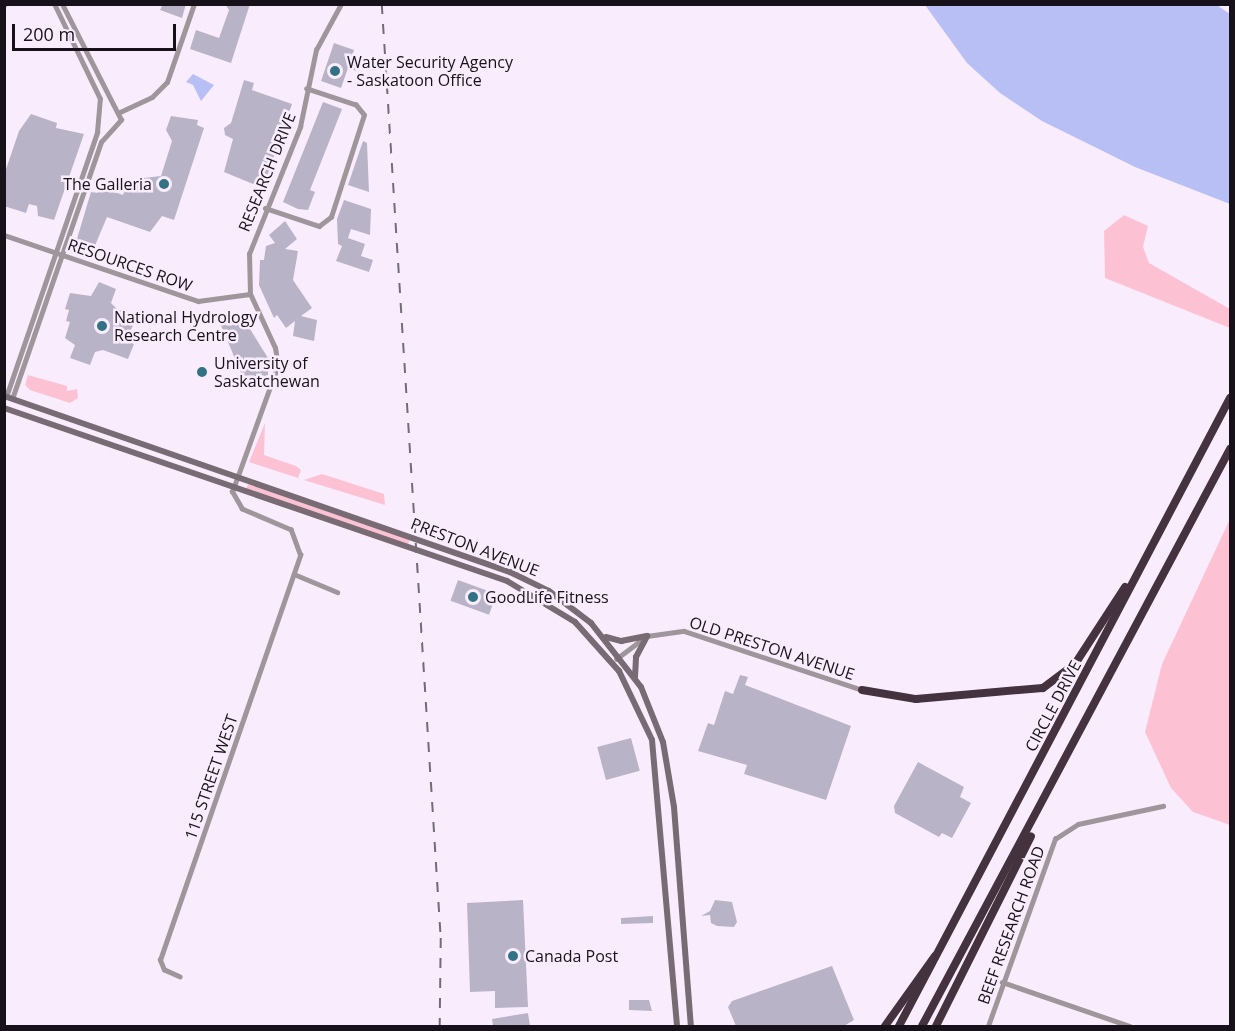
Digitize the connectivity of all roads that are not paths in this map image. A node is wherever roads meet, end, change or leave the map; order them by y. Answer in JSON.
{"nodes":[{"id":1,"x":54,"y":4,"type":"edge"},
{"id":2,"x":62,"y":4,"type":"edge"},
{"id":3,"x":194,"y":4,"type":"edge"},
{"id":4,"x":341,"y":4,"type":"edge"},
{"id":5,"x":307,"y":88,"type":"junction"},
{"id":6,"x":114,"y":106,"type":"junction"},
{"id":7,"x":98,"y":110,"type":"junction"},
{"id":8,"x":120,"y":112,"type":"junction"},
{"id":9,"x":96,"y":123,"type":"junction"},
{"id":10,"x":110,"y":131,"type":"junction"},
{"id":11,"x":265,"y":208,"type":"junction"},
{"id":12,"x":4,"y":235,"type":"edge"},
{"id":13,"x":56,"y":253,"type":"junction"},
{"id":14,"x":63,"y":255,"type":"junction"},
{"id":15,"x":250,"y":294,"type":"junction"},
{"id":16,"x":34,"y":316,"type":"junction"},
{"id":17,"x":41,"y":319,"type":"junction"},
{"id":18,"x":7,"y":398,"type":"edge"},
{"id":19,"x":1230,"y":398,"type":"edge"},
{"id":20,"x":4,"y":408,"type":"edge"},
{"id":21,"x":1230,"y":449,"type":"edge"},
{"id":22,"x":237,"y":475,"type":"junction"},
{"id":23,"x":233,"y":485,"type":"junction"},
{"id":24,"x":1138,"y":573,"type":"junction"},
{"id":25,"x":294,"y":574,"type":"junction"},
{"id":26,"x":337,"y":592,"type":"dead end"},
{"id":27,"x":603,"y":635,"type":"junction"},
{"id":28,"x":647,"y":636,"type":"junction"},
{"id":29,"x":620,"y":656,"type":"junction"},
{"id":30,"x":612,"y":662,"type":"junction"},
{"id":31,"x":635,"y":678,"type":"junction"},
{"id":32,"x":862,"y":690,"type":"joint"},
{"id":33,"x":1047,"y":796,"type":"junction"},
{"id":34,"x":1163,"y":806,"type":"dead end"},
{"id":35,"x":940,"y":950,"type":"junction"},
{"id":36,"x":180,"y":977,"type":"dead end"},
{"id":37,"x":1002,"y":982,"type":"junction"},
{"id":38,"x":677,"y":1026,"type":"edge"},
{"id":39,"x":691,"y":1026,"type":"edge"},
{"id":40,"x":885,"y":1026,"type":"edge"},
{"id":41,"x":899,"y":1026,"type":"edge"},
{"id":42,"x":922,"y":1026,"type":"edge"},
{"id":43,"x":936,"y":1026,"type":"edge"},
{"id":44,"x":988,"y":1026,"type":"edge"},
{"id":45,"x":1130,"y":1026,"type":"edge"}],
"edges":[{"from":1,"to":7,"type":"street"},
{"from":2,"to":6,"type":"street"},
{"from":3,"to":8,"type":"street"},
{"from":4,"to":5,"type":"street","name":"RESEARCH DRIVE"},
{"from":5,"to":11,"type":"street","name":"RESEARCH DRIVE"},
{"from":5,"to":11,"type":"street"},
{"from":6,"to":7,"type":"street"},
{"from":6,"to":8,"type":"street"},
{"from":7,"to":9,"type":"street"},
{"from":8,"to":10,"type":"street"},
{"from":9,"to":10,"type":"street"},
{"from":9,"to":13,"type":"street"},
{"from":10,"to":14,"type":"street"},
{"from":11,"to":15,"type":"street","name":"RESEARCH DRIVE"},
{"from":12,"to":13,"type":"street","name":"RESOURCES ROW"},
{"from":13,"to":14,"type":"street","name":"RESOURCES ROW"},
{"from":13,"to":16,"type":"street"},
{"from":14,"to":15,"type":"street","name":"RESOURCES ROW"},
{"from":14,"to":17,"type":"street"},
{"from":15,"to":22,"type":"street","name":"RESEARCH DRIVE"},
{"from":16,"to":17,"type":"street"},
{"from":16,"to":18,"type":"street"},
{"from":17,"to":18,"type":"street"},
{"from":18,"to":22,"type":"main road","name":"PRESTON AVENUE"},
{"from":19,"to":24,"type":"highway","name":"CIRCLE DRIVE"},
{"from":20,"to":23,"type":"main road","name":"PRESTON AVENUE"},
{"from":21,"to":33,"type":"highway"},
{"from":22,"to":23,"type":"street","name":"RESEARCH DRIVE"},
{"from":22,"to":27,"type":"main road","name":"PRESTON AVENUE"},
{"from":23,"to":25,"type":"street","name":"115 STREET WEST"},
{"from":23,"to":30,"type":"main road","name":"PRESTON AVENUE"},
{"from":24,"to":32,"type":"highway"},
{"from":24,"to":35,"type":"highway","name":"CIRCLE DRIVE"},
{"from":25,"to":26,"type":"street"},
{"from":25,"to":36,"type":"street","name":"115 STREET WEST"},
{"from":27,"to":28,"type":"main road"},
{"from":27,"to":29,"type":"main road","name":"PRESTON AVENUE"},
{"from":28,"to":29,"type":"street","name":"OLD PRESTON AVENUE"},
{"from":28,"to":31,"type":"main road"},
{"from":28,"to":32,"type":"street","name":"OLD PRESTON AVENUE"},
{"from":29,"to":30,"type":"street","name":"OLD PRESTON AVENUE"},
{"from":29,"to":31,"type":"main road","name":"PRESTON AVENUE"},
{"from":30,"to":38,"type":"main road","name":"PRESTON AVENUE"},
{"from":31,"to":39,"type":"main road","name":"PRESTON AVENUE"},
{"from":33,"to":42,"type":"highway"},
{"from":33,"to":43,"type":"highway"},
{"from":34,"to":37,"type":"street","name":"BEEF RESEARCH ROAD"},
{"from":35,"to":40,"type":"highway"},
{"from":35,"to":41,"type":"highway","name":"CIRCLE DRIVE"},
{"from":37,"to":44,"type":"street","name":"BEEF RESEARCH ROAD"},
{"from":37,"to":45,"type":"street"}]}
